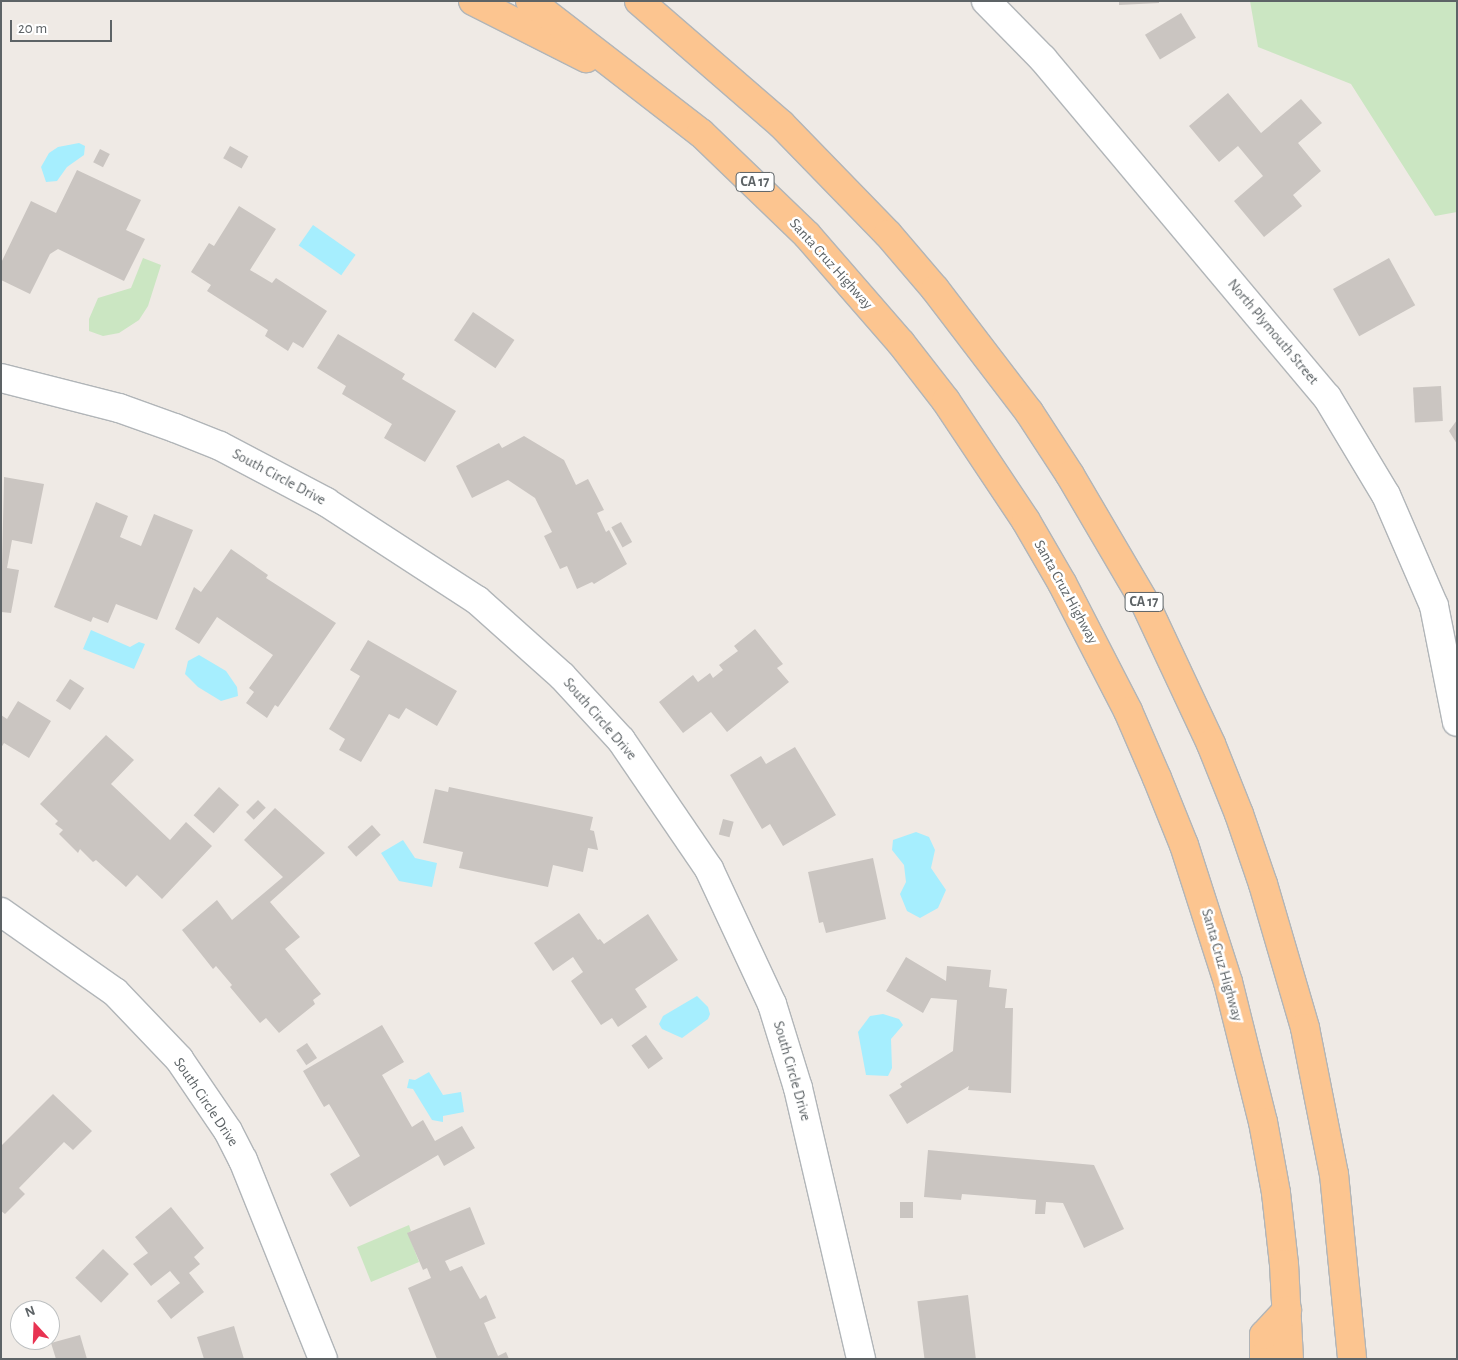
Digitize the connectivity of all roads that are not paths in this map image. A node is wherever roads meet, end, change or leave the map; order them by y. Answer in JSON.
{"nodes":[{"id":1,"x":473,"y":1,"type":"edge"},
{"id":2,"x":530,"y":1,"type":"edge"},
{"id":3,"x":639,"y":1,"type":"edge"},
{"id":4,"x":986,"y":1,"type":"edge"},
{"id":5,"x":646,"y":87,"type":"junction"},
{"id":6,"x":1,"y":378,"type":"edge"},
{"id":7,"x":1457,"y":722,"type":"edge"},
{"id":8,"x":1,"y":912,"type":"edge"},
{"id":9,"x":1287,"y":1310,"type":"junction"},
{"id":10,"x":323,"y":1359,"type":"edge"},
{"id":11,"x":860,"y":1359,"type":"edge"},
{"id":12,"x":1264,"y":1359,"type":"edge"},
{"id":13,"x":1289,"y":1359,"type":"edge"},
{"id":14,"x":1352,"y":1359,"type":"edge"}],
"edges":[{"from":1,"to":5,"type":"highway"},
{"from":2,"to":5,"type":"highway","name":"Santa Cruz Highway","number":"CA 17"},
{"from":3,"to":14,"type":"highway","number":"CA 17"},
{"from":4,"to":7,"type":"street","name":"North Plymouth Street"},
{"from":5,"to":9,"type":"highway","name":"Santa Cruz Highway","number":"CA 17"},
{"from":6,"to":11,"type":"street","name":"South Circle Drive"},
{"from":8,"to":10,"type":"street","name":"South Circle Drive"},
{"from":9,"to":12,"type":"highway"},
{"from":9,"to":13,"type":"highway","name":"Santa Cruz Highway","number":"CA 17"}]}
